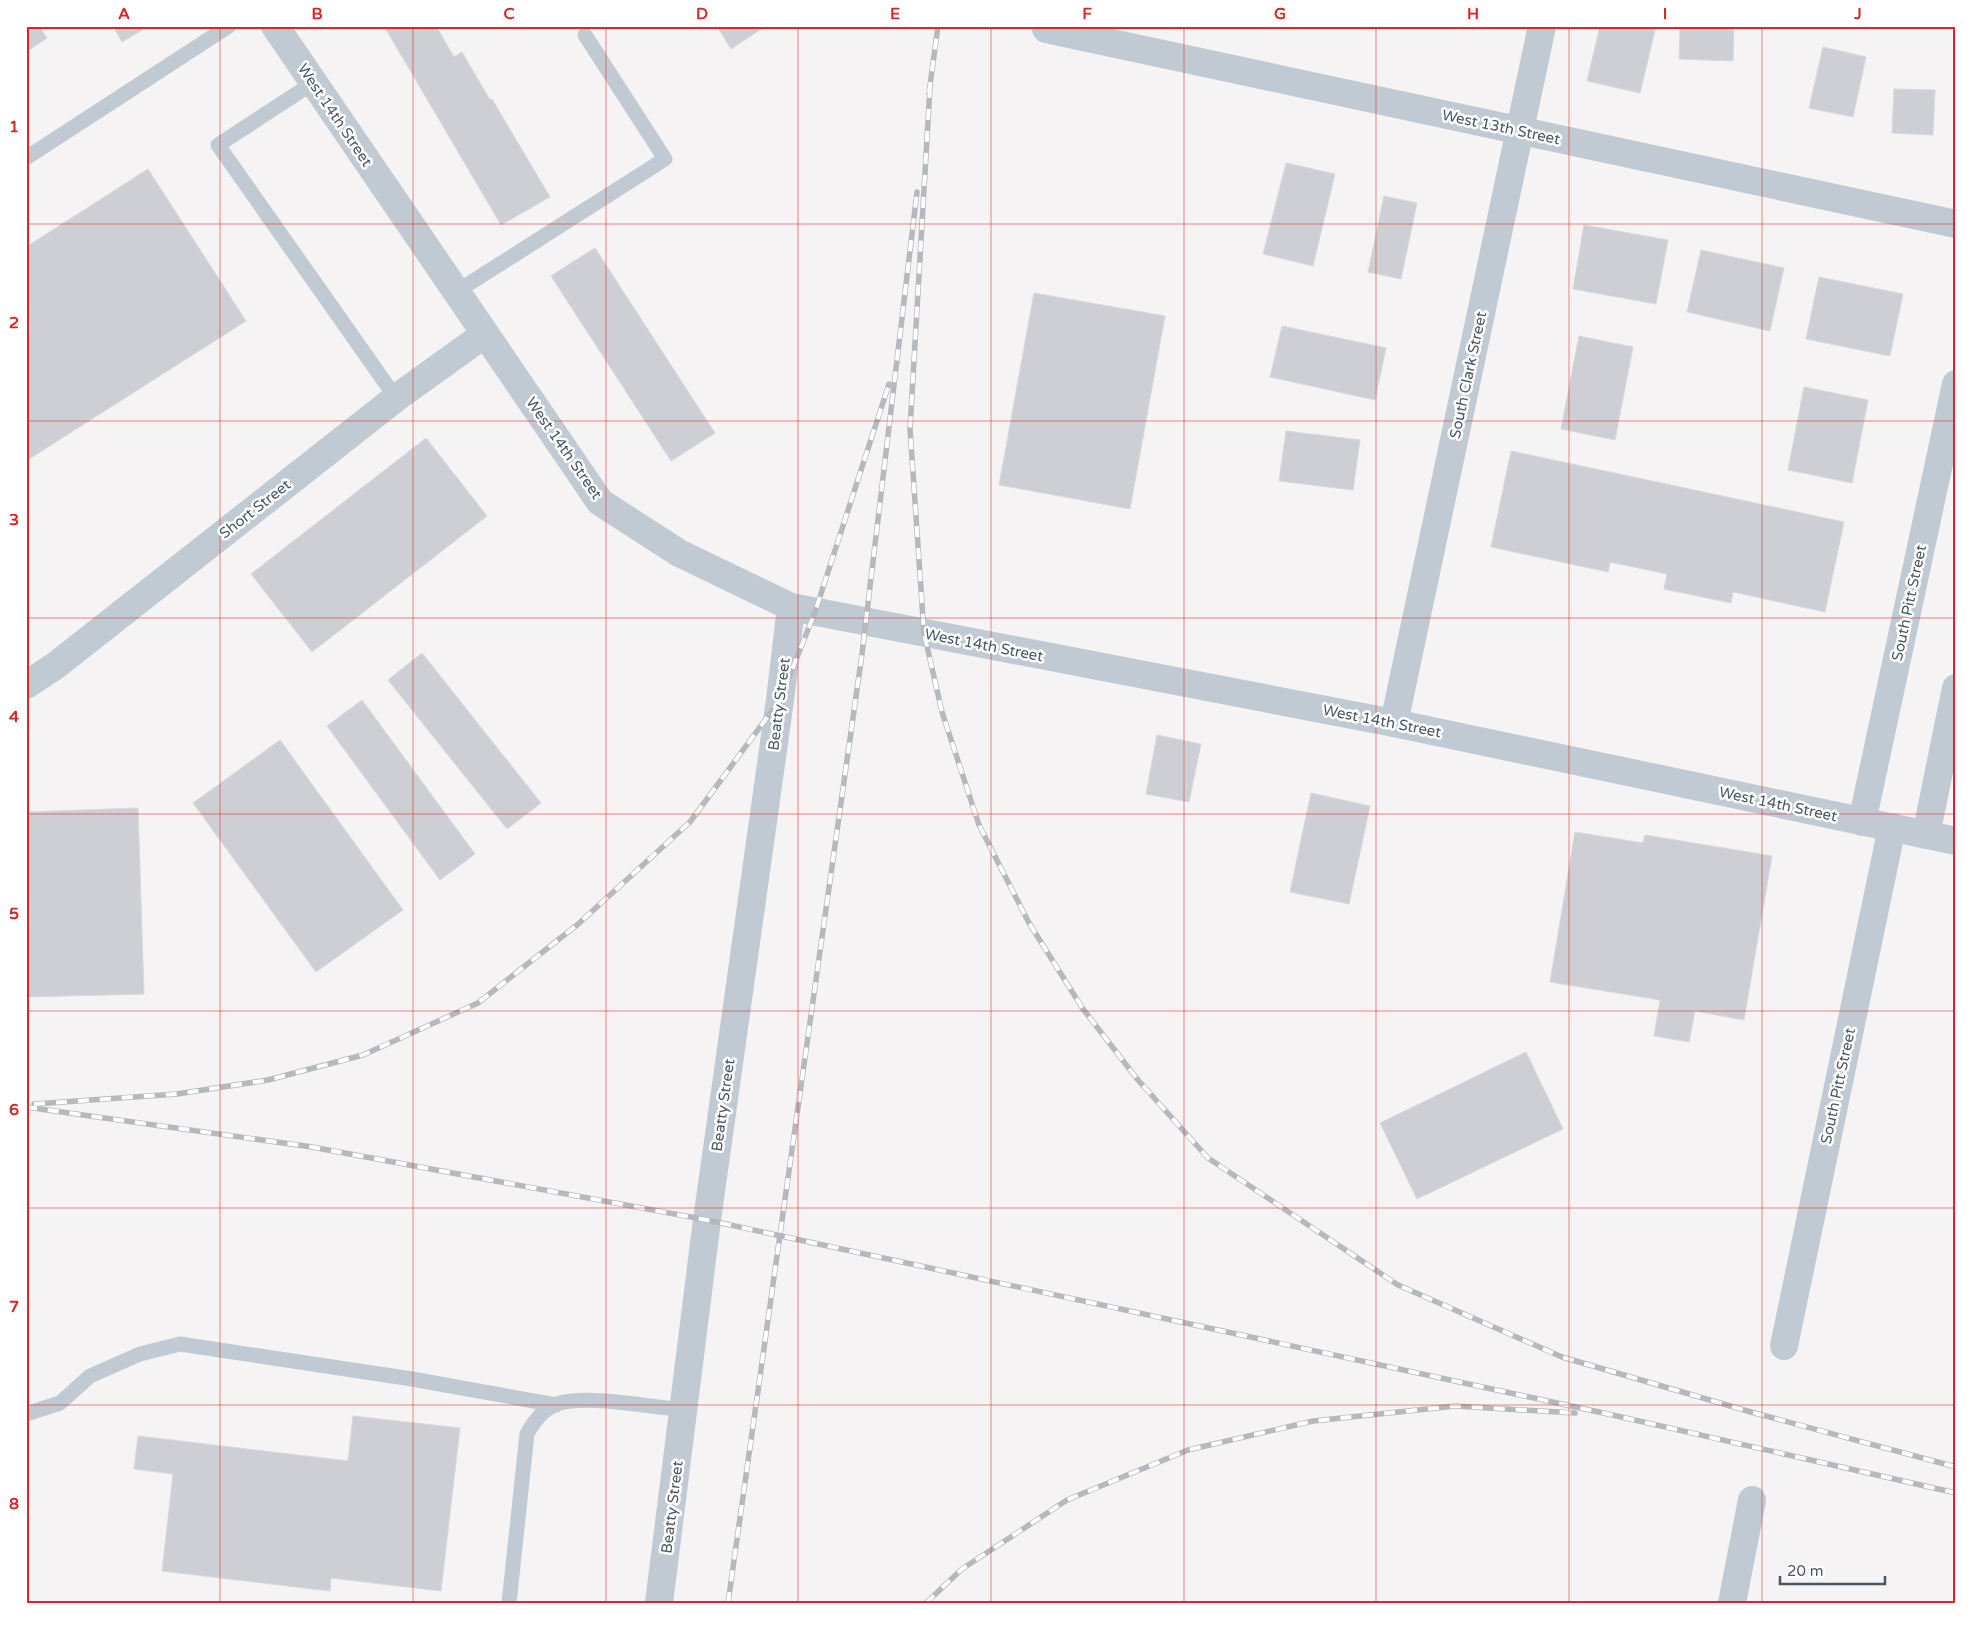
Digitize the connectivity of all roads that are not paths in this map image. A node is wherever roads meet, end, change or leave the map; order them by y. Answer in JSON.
{"nodes":[{"id":1,"x":229,"y":26,"type":"edge"},
{"id":2,"x":275,"y":26,"type":"edge"},
{"id":3,"x":1542,"y":26,"type":"edge"},
{"id":4,"x":1046,"y":30,"type":"dead end"},
{"id":5,"x":585,"y":35,"type":"dead end"},
{"id":6,"x":312,"y":83,"type":"junction"},
{"id":7,"x":1520,"y":131,"type":"junction"},
{"id":8,"x":26,"y":158,"type":"edge"},
{"id":9,"x":1956,"y":224,"type":"edge"},
{"id":10,"x":456,"y":292,"type":"junction"},
{"id":11,"x":485,"y":334,"type":"junction"},
{"id":12,"x":1956,"y":384,"type":"edge"},
{"id":13,"x":396,"y":398,"type":"junction"},
{"id":14,"x":791,"y":608,"type":"junction"},
{"id":15,"x":26,"y":685,"type":"edge"},
{"id":16,"x":1956,"y":688,"type":"edge"},
{"id":17,"x":1394,"y":723,"type":"junction"},
{"id":18,"x":1862,"y":822,"type":"junction"},
{"id":19,"x":1892,"y":827,"type":"junction"},
{"id":20,"x":1926,"y":835,"type":"junction"},
{"id":21,"x":1956,"y":841,"type":"edge"},
{"id":22,"x":1784,"y":1346,"type":"dead end"},
{"id":23,"x":556,"y":1404,"type":"junction"},
{"id":24,"x":684,"y":1410,"type":"junction"},
{"id":25,"x":26,"y":1414,"type":"edge"},
{"id":26,"x":1752,"y":1500,"type":"dead end"},
{"id":27,"x":509,"y":1603,"type":"edge"},
{"id":28,"x":659,"y":1603,"type":"edge"},
{"id":29,"x":1732,"y":1603,"type":"edge"}],
"edges":[{"from":1,"to":8,"type":"lane"},
{"from":2,"to":6,"type":"street","name":"West 14th Street"},
{"from":3,"to":7,"type":"street","name":"South Clark Street"},
{"from":4,"to":7,"type":"street","name":"West 13th Street"},
{"from":5,"to":10,"type":"lane"},
{"from":6,"to":10,"type":"street","name":"West 14th Street"},
{"from":6,"to":13,"type":"lane"},
{"from":7,"to":9,"type":"street","name":"West 13th Street"},
{"from":7,"to":17,"type":"street","name":"South Clark Street"},
{"from":10,"to":11,"type":"street","name":"West 14th Street"},
{"from":11,"to":13,"type":"street","name":"Short Street"},
{"from":11,"to":14,"type":"street","name":"West 14th Street"},
{"from":12,"to":18,"type":"street","name":"South Pitt Street"},
{"from":13,"to":15,"type":"street","name":"Short Street"},
{"from":14,"to":17,"type":"street","name":"West 14th Street"},
{"from":14,"to":24,"type":"street","name":"Beatty Street"},
{"from":16,"to":20,"type":"street"},
{"from":17,"to":18,"type":"street","name":"West 14th Street"},
{"from":18,"to":19,"type":"street","name":"West 14th Street"},
{"from":19,"to":20,"type":"street","name":"West 14th Street"},
{"from":19,"to":22,"type":"street","name":"South Pitt Street"},
{"from":20,"to":21,"type":"street","name":"West 14th Street"},
{"from":23,"to":24,"type":"lane"},
{"from":23,"to":25,"type":"lane"},
{"from":23,"to":27,"type":"lane"},
{"from":24,"to":28,"type":"street","name":"Beatty Street"},
{"from":26,"to":29,"type":"street"}]}
